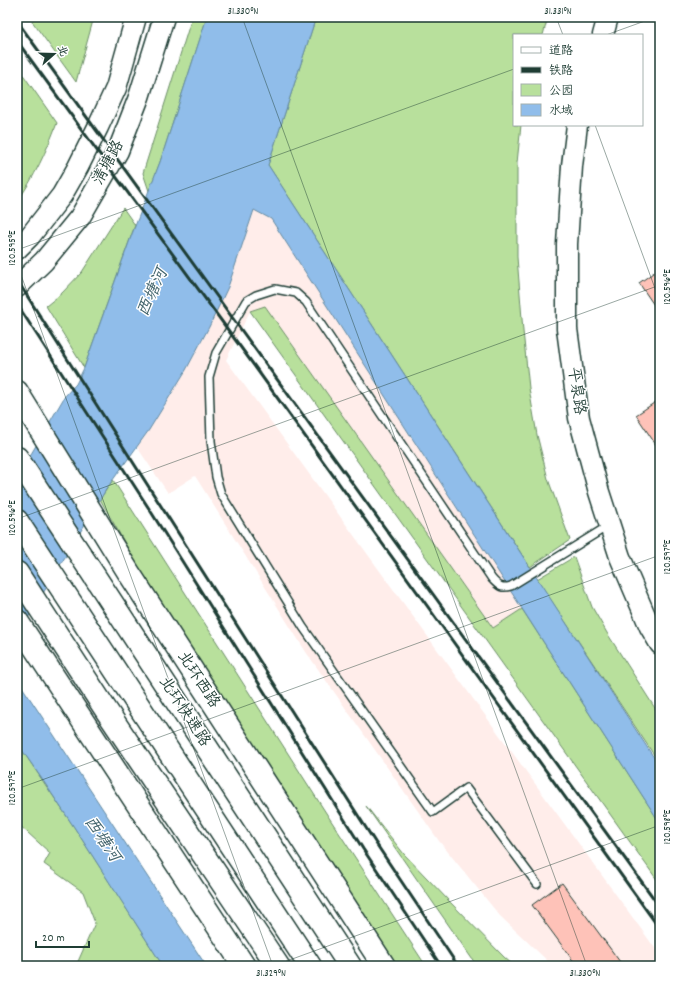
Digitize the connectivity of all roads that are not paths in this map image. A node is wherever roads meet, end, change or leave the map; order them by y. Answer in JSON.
{"nodes":[{"id":1,"x":136,"y":17,"type":"edge"},
{"id":2,"x":164,"y":17,"type":"edge"},
{"id":3,"x":608,"y":17,"type":"edge"},
{"id":4,"x":603,"y":34,"type":"edge"},
{"id":5,"x":577,"y":126,"type":"edge"},
{"id":6,"x":17,"y":249,"type":"edge"},
{"id":7,"x":17,"y":287,"type":"edge"},
{"id":8,"x":17,"y":392,"type":"edge"},
{"id":9,"x":17,"y":458,"type":"edge"},
{"id":10,"x":17,"y":521,"type":"edge"},
{"id":11,"x":610,"y":525,"type":"junction"},
{"id":12,"x":17,"y":573,"type":"edge"},
{"id":13,"x":17,"y":621,"type":"edge"},
{"id":14,"x":660,"y":644,"type":"edge"},
{"id":15,"x":537,"y":884,"type":"dead end"},
{"id":16,"x":244,"y":966,"type":"edge"},
{"id":17,"x":278,"y":966,"type":"edge"},
{"id":18,"x":310,"y":966,"type":"edge"},
{"id":19,"x":350,"y":966,"type":"edge"},
{"id":20,"x":384,"y":966,"type":"edge"}],
"edges":[{"from":1,"to":6,"type":"main road","name":"清塘路"},
{"from":2,"to":7,"type":"main road","name":"清塘路"},
{"from":3,"to":4,"type":"main road"},
{"from":5,"to":11,"type":"main road","name":"平泉路"},
{"from":8,"to":20,"type":"main road","name":"北环西路"},
{"from":9,"to":19,"type":"main road","name":"北环快速路"},
{"from":10,"to":18,"type":"main road"},
{"from":11,"to":14,"type":"main road","name":"平泉路"},
{"from":11,"to":15,"type":"lane"},
{"from":12,"to":17,"type":"main road"},
{"from":13,"to":16,"type":"main road"}]}
